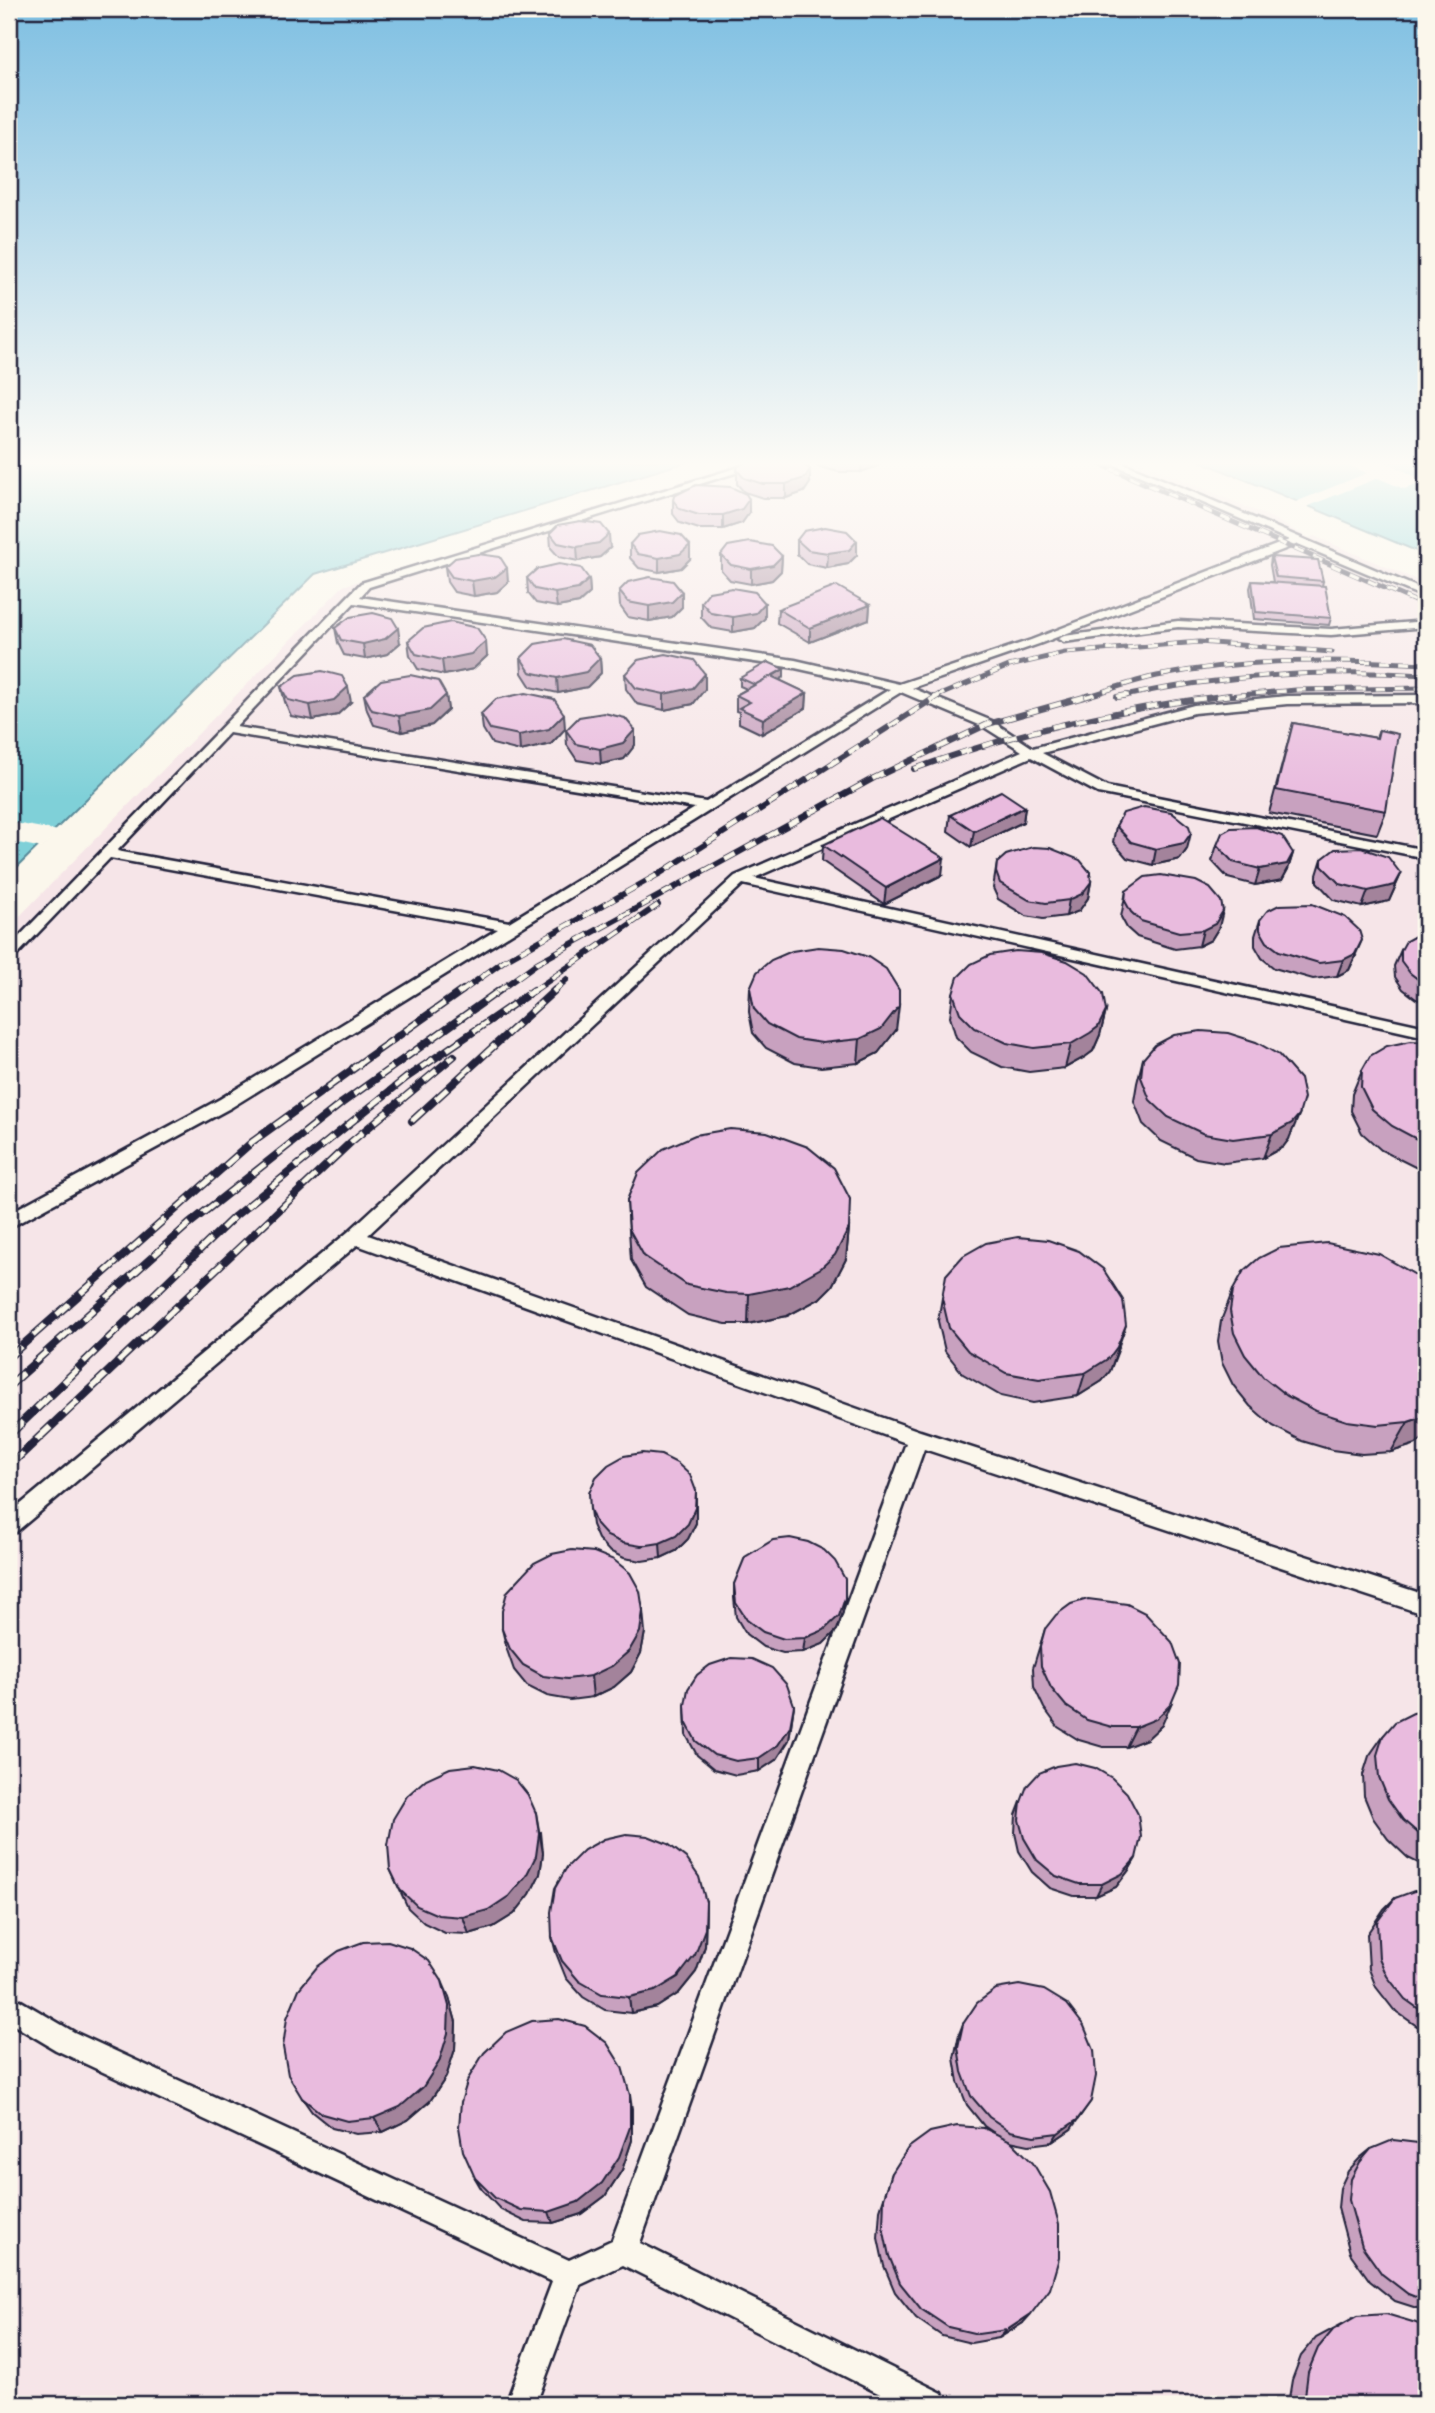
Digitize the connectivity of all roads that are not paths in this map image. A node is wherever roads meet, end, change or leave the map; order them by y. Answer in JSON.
{"nodes":[{"id":1,"x":402,"y":574,"type":"edge"},
{"id":2,"x":1212,"y":574,"type":"edge"},
{"id":3,"x":1377,"y":574,"type":"edge"},
{"id":4,"x":1426,"y":595,"type":"edge"},
{"id":5,"x":351,"y":599,"type":"junction"},
{"id":6,"x":1426,"y":624,"type":"edge"},
{"id":7,"x":1035,"y":642,"type":"junction"},
{"id":8,"x":900,"y":688,"type":"junction"},
{"id":9,"x":1426,"y":699,"type":"edge"},
{"id":10,"x":226,"y":729,"type":"junction"},
{"id":11,"x":1031,"y":752,"type":"junction"},
{"id":12,"x":707,"y":806,"type":"junction"},
{"id":13,"x":106,"y":853,"type":"junction"},
{"id":14,"x":1426,"y":854,"type":"edge"},
{"id":15,"x":740,"y":878,"type":"junction"},
{"id":16,"x":512,"y":926,"type":"junction"},
{"id":17,"x":9,"y":954,"type":"edge"},
{"id":18,"x":1426,"y":1032,"type":"edge"},
{"id":19,"x":9,"y":1221,"type":"edge"},
{"id":20,"x":354,"y":1237,"type":"junction"},
{"id":21,"x":918,"y":1439,"type":"junction"},
{"id":22,"x":9,"y":1525,"type":"edge"},
{"id":23,"x":1426,"y":1605,"type":"edge"},
{"id":24,"x":9,"y":2007,"type":"edge"},
{"id":25,"x":623,"y":2250,"type":"junction"},
{"id":26,"x":569,"y":2275,"type":"junction"},
{"id":27,"x":521,"y":2404,"type":"edge"},
{"id":28,"x":931,"y":2404,"type":"edge"}],
"edges":[{"from":1,"to":5,"type":"lane"},
{"from":2,"to":7,"type":"lane"},
{"from":3,"to":4,"type":"lane"},
{"from":5,"to":8,"type":"lane"},
{"from":5,"to":10,"type":"lane"},
{"from":6,"to":7,"type":"lane"},
{"from":7,"to":8,"type":"lane"},
{"from":8,"to":11,"type":"lane"},
{"from":8,"to":12,"type":"lane"},
{"from":9,"to":11,"type":"lane"},
{"from":10,"to":12,"type":"lane"},
{"from":10,"to":13,"type":"lane"},
{"from":11,"to":14,"type":"lane"},
{"from":11,"to":15,"type":"lane"},
{"from":12,"to":16,"type":"lane"},
{"from":13,"to":16,"type":"lane"},
{"from":13,"to":17,"type":"lane"},
{"from":15,"to":18,"type":"lane"},
{"from":15,"to":20,"type":"lane"},
{"from":16,"to":19,"type":"lane"},
{"from":20,"to":21,"type":"lane"},
{"from":20,"to":22,"type":"lane"},
{"from":21,"to":23,"type":"lane"},
{"from":21,"to":25,"type":"lane"},
{"from":24,"to":26,"type":"lane"},
{"from":25,"to":26,"type":"lane"},
{"from":25,"to":28,"type":"lane"},
{"from":26,"to":27,"type":"lane"}]}
